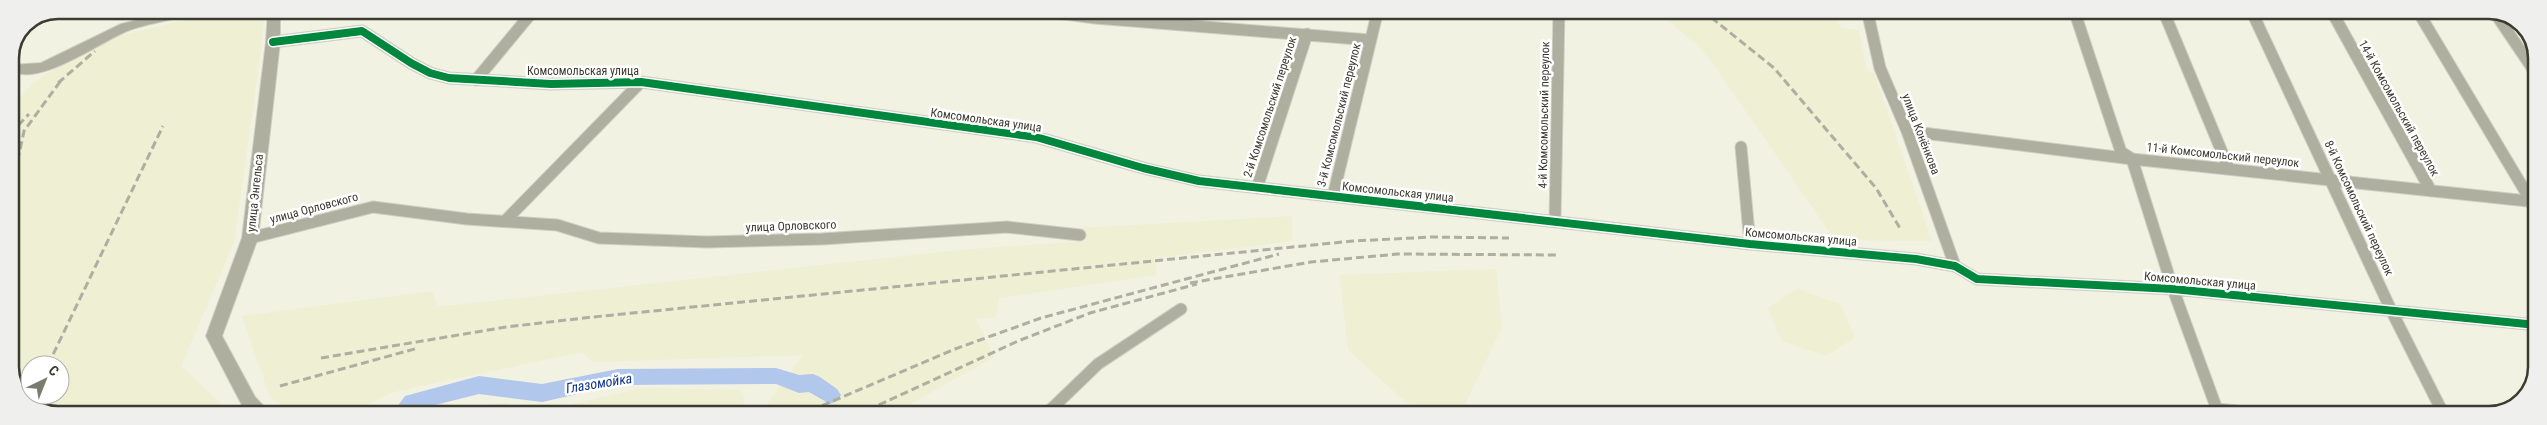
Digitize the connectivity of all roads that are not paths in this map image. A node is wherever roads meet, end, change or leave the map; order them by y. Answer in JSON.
{"nodes":[{"id":1,"x":159,"y":19,"type":"edge"},
{"id":2,"x":274,"y":19,"type":"edge"},
{"id":3,"x":527,"y":19,"type":"edge"},
{"id":4,"x":1150,"y":19,"type":"edge"},
{"id":5,"x":1376,"y":19,"type":"edge"},
{"id":6,"x":1559,"y":19,"type":"edge"},
{"id":7,"x":1869,"y":19,"type":"edge"},
{"id":8,"x":2077,"y":19,"type":"edge"},
{"id":9,"x":2167,"y":19,"type":"edge"},
{"id":10,"x":2255,"y":19,"type":"edge"},
{"id":11,"x":2336,"y":19,"type":"edge"},
{"id":12,"x":2422,"y":19,"type":"edge"},
{"id":13,"x":2500,"y":20,"type":"edge"},
{"id":14,"x":1307,"y":34,"type":"junction"},
{"id":15,"x":1370,"y":40,"type":"junction"},
{"id":16,"x":273,"y":42,"type":"junction"},
{"id":17,"x":2528,"y":62,"type":"edge"},
{"id":18,"x":19,"y":70,"type":"edge"},
{"id":19,"x":476,"y":80,"type":"junction"},
{"id":20,"x":641,"y":82,"type":"junction"},
{"id":21,"x":1907,"y":131,"type":"junction"},
{"id":22,"x":1741,"y":147,"type":"dead end"},
{"id":23,"x":2132,"y":159,"type":"junction"},
{"id":24,"x":2229,"y":169,"type":"junction"},
{"id":25,"x":2331,"y":180,"type":"junction"},
{"id":26,"x":1257,"y":188,"type":"junction"},
{"id":27,"x":2430,"y":191,"type":"junction"},
{"id":28,"x":2528,"y":192,"type":"edge"},
{"id":29,"x":1333,"y":196,"type":"junction"},
{"id":30,"x":2528,"y":203,"type":"edge"},
{"id":31,"x":1555,"y":220,"type":"junction"},
{"id":32,"x":505,"y":221,"type":"junction"},
{"id":33,"x":1080,"y":235,"type":"dead end"},
{"id":34,"x":250,"y":238,"type":"junction"},
{"id":35,"x":1750,"y":244,"type":"junction"},
{"id":36,"x":1955,"y":266,"type":"junction"},
{"id":37,"x":2172,"y":289,"type":"junction"},
{"id":38,"x":1181,"y":309,"type":"dead end"},
{"id":39,"x":2392,"y":312,"type":"junction"},
{"id":40,"x":2528,"y":324,"type":"edge"},
{"id":41,"x":254,"y":406,"type":"edge"},
{"id":42,"x":1054,"y":406,"type":"edge"},
{"id":43,"x":2216,"y":406,"type":"edge"},
{"id":44,"x":2439,"y":406,"type":"edge"}],
"edges":[{"from":1,"to":18,"type":"street"},
{"from":2,"to":16,"type":"street","name":"улица Энгельса"},
{"from":3,"to":19,"type":"street"},
{"from":4,"to":14,"type":"street"},
{"from":5,"to":15,"type":"street","name":"3-й Комсомольский переулок"},
{"from":6,"to":31,"type":"street","name":"4-й Комсомольский переулок"},
{"from":7,"to":21,"type":"street","name":"улица Конёнкова"},
{"from":8,"to":23,"type":"street"},
{"from":9,"to":24,"type":"street"},
{"from":10,"to":25,"type":"street","name":"8-й Комсомольский переулок"},
{"from":11,"to":27,"type":"street","name":"14-й Комсомольский переулок"},
{"from":12,"to":28,"type":"street"},
{"from":13,"to":17,"type":"street"},
{"from":14,"to":15,"type":"street"},
{"from":14,"to":26,"type":"street","name":"2-й Комсомольский переулок"},
{"from":15,"to":29,"type":"street","name":"3-й Комсомольский переулок"},
{"from":16,"to":19,"type":"street","name":"Комсомольская улица"},
{"from":16,"to":34,"type":"street","name":"улица Энгельса"},
{"from":19,"to":20,"type":"street","name":"Комсомольская улица"},
{"from":20,"to":26,"type":"street","name":"Комсомольская улица"},
{"from":20,"to":32,"type":"street"},
{"from":21,"to":23,"type":"street","name":"11-й Комсомольский переулок"},
{"from":21,"to":36,"type":"street","name":"улица Конёнкова"},
{"from":22,"to":35,"type":"street"},
{"from":23,"to":24,"type":"street","name":"11-й Комсомольский переулок"},
{"from":23,"to":37,"type":"street"},
{"from":24,"to":25,"type":"street","name":"11-й Комсомольский переулок"},
{"from":25,"to":27,"type":"street","name":"11-й Комсомольский переулок"},
{"from":25,"to":39,"type":"street","name":"8-й Комсомольский переулок"},
{"from":26,"to":29,"type":"street","name":"Комсомольская улица"},
{"from":27,"to":30,"type":"street","name":"11-й Комсомольский переулок"},
{"from":29,"to":31,"type":"street","name":"Комсомольская улица"},
{"from":31,"to":35,"type":"street","name":"Комсомольская улица"},
{"from":32,"to":33,"type":"street","name":"улица Орловского"},
{"from":32,"to":34,"type":"street","name":"улица Орловского"},
{"from":34,"to":41,"type":"street","name":"улица Энгельса"},
{"from":35,"to":36,"type":"street","name":"Комсомольская улица"},
{"from":36,"to":37,"type":"street","name":"Комсомольская улица"},
{"from":37,"to":39,"type":"street","name":"Комсомольская улица"},
{"from":37,"to":43,"type":"street"},
{"from":38,"to":42,"type":"street"},
{"from":39,"to":40,"type":"street","name":"Комсомольская улица"},
{"from":39,"to":44,"type":"street","name":"8-й Комсомольский переулок"}]}
